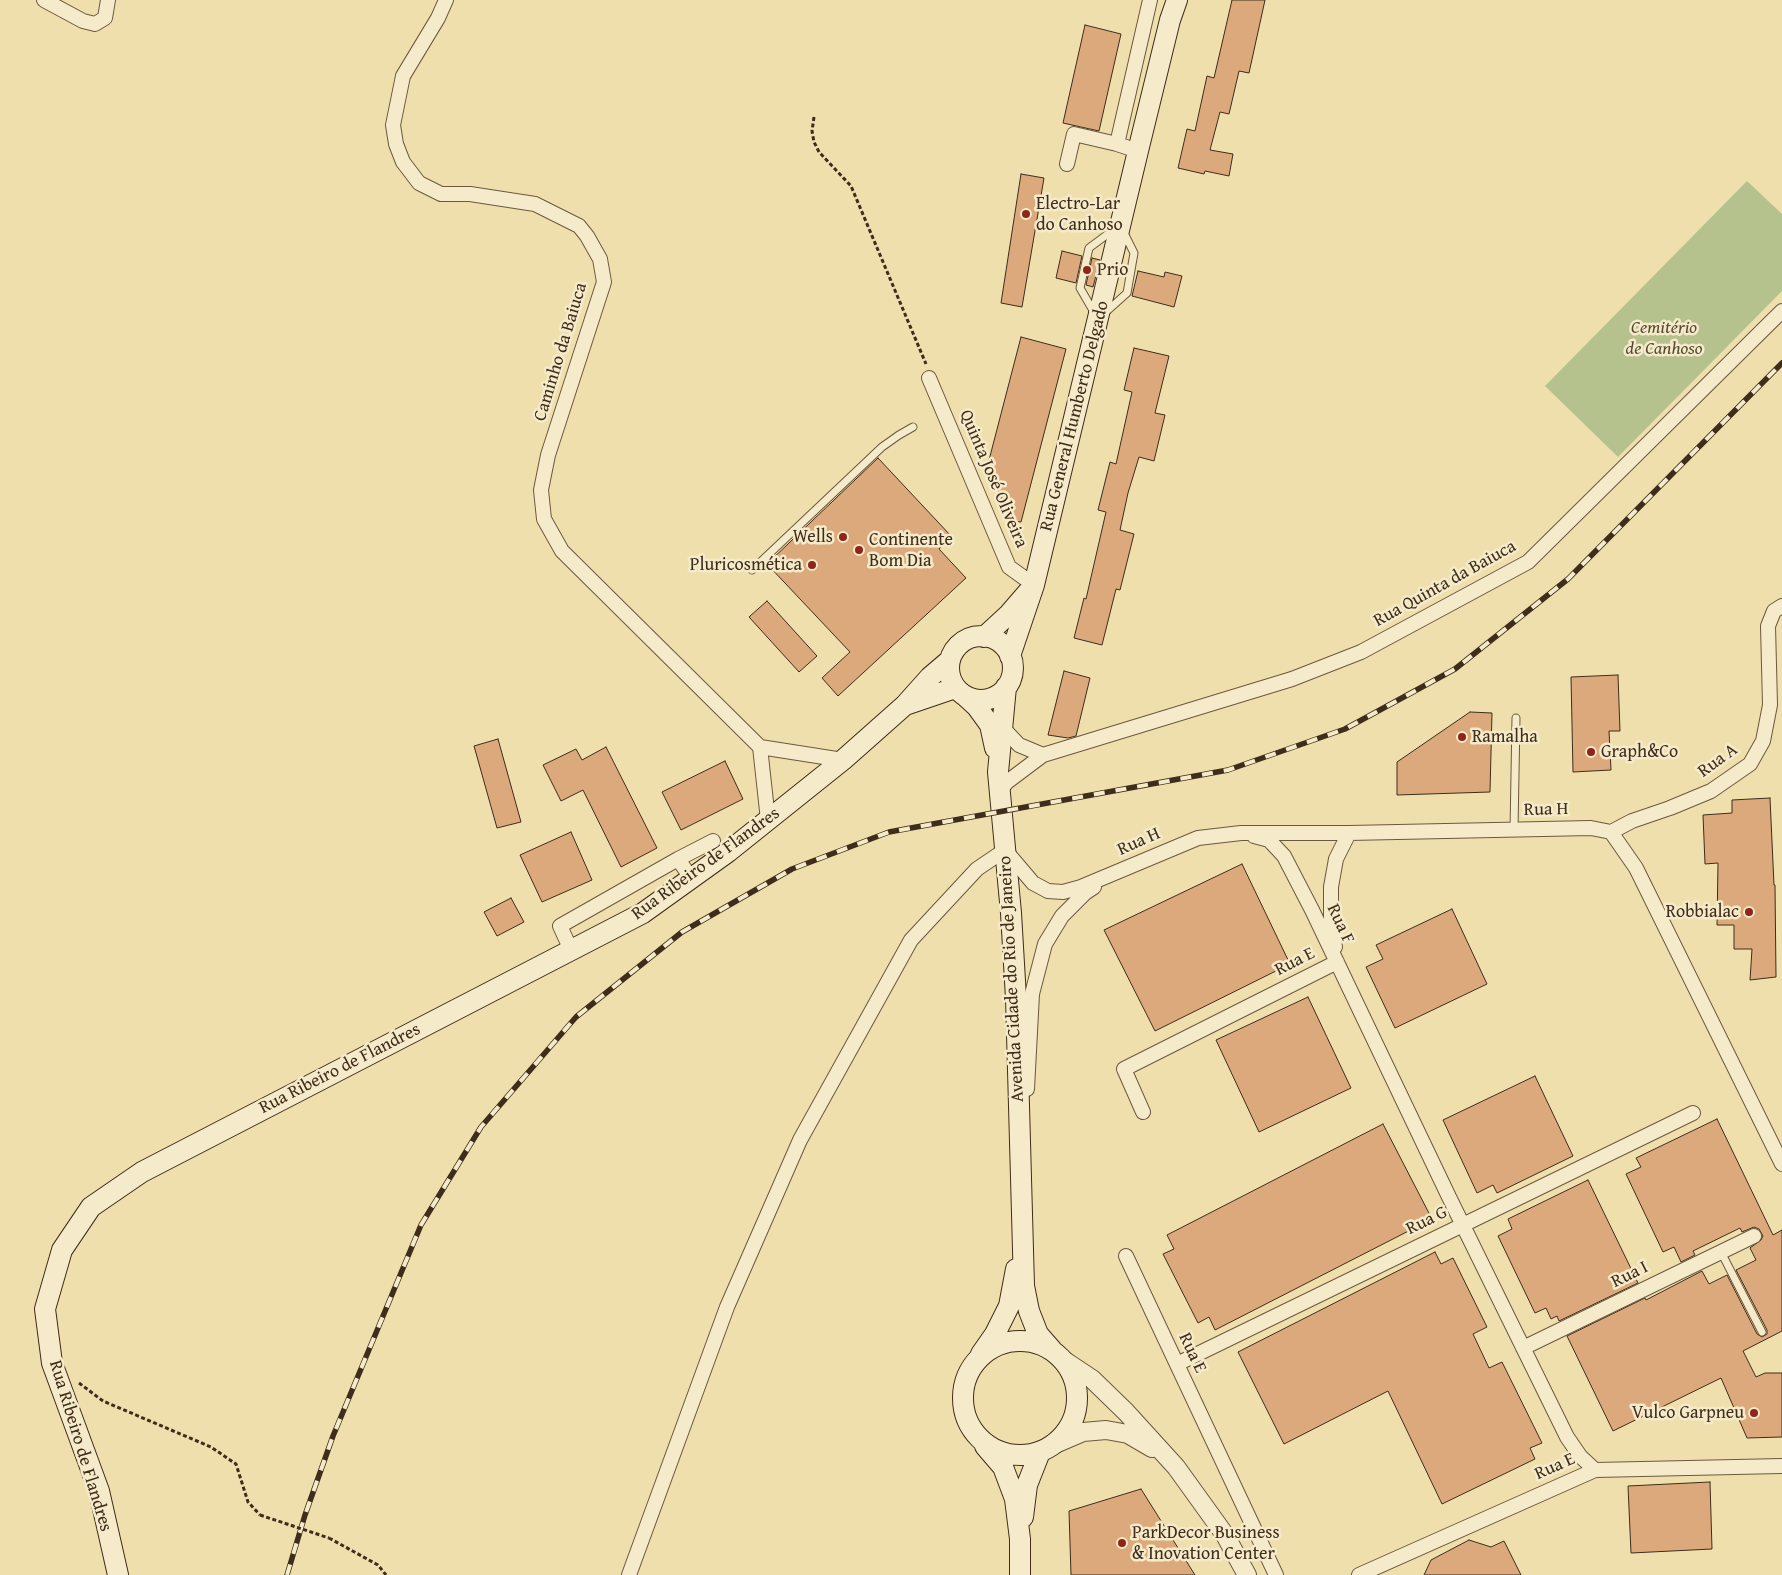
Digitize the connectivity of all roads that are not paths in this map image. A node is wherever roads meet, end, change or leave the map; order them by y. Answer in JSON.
{"nodes":[{"id":1,"x":44,"y":0,"type":"edge"},
{"id":2,"x":108,"y":0,"type":"edge"},
{"id":3,"x":446,"y":0,"type":"edge"},
{"id":4,"x":1150,"y":0,"type":"edge"},
{"id":5,"x":1177,"y":0,"type":"edge"},
{"id":6,"x":1117,"y":144,"type":"junction"},
{"id":7,"x":1138,"y":151,"type":"junction"},
{"id":8,"x":1068,"y":164,"type":"dead end"},
{"id":9,"x":1782,"y":311,"type":"edge"},
{"id":10,"x":929,"y":378,"type":"road end"},
{"id":11,"x":913,"y":428,"type":"dead end"},
{"id":12,"x":752,"y":570,"type":"dead end"},
{"id":13,"x":1034,"y":585,"type":"junction"},
{"id":14,"x":1782,"y":606,"type":"edge"},
{"id":15,"x":984,"y":637,"type":"junction"},
{"id":16,"x":1010,"y":656,"type":"junction"},
{"id":17,"x":950,"y":660,"type":"junction"},
{"id":18,"x":1006,"y":687,"type":"junction"},
{"id":19,"x":959,"y":691,"type":"junction"},
{"id":20,"x":904,"y":705,"type":"junction"},
{"id":21,"x":1516,"y":718,"type":"dead end"},
{"id":22,"x":1002,"y":727,"type":"junction"},
{"id":23,"x":760,"y":747,"type":"junction"},
{"id":24,"x":1043,"y":754,"type":"junction"},
{"id":25,"x":843,"y":760,"type":"junction"},
{"id":26,"x":998,"y":760,"type":"junction"},
{"id":27,"x":999,"y":792,"type":"junction"},
{"id":28,"x":768,"y":820,"type":"junction"},
{"id":29,"x":1514,"y":830,"type":"junction"},
{"id":30,"x":1611,"y":832,"type":"junction"},
{"id":31,"x":1240,"y":833,"type":"junction"},
{"id":32,"x":1349,"y":833,"type":"junction"},
{"id":33,"x":713,"y":841,"type":"dead end"},
{"id":34,"x":1005,"y":850,"type":"junction"},
{"id":35,"x":678,"y":858,"type":"junction"},
{"id":36,"x":1116,"y":873,"type":"junction"},
{"id":37,"x":692,"y":878,"type":"junction"},
{"id":38,"x":571,"y":950,"type":"junction"},
{"id":39,"x":1337,"y":962,"type":"junction"},
{"id":40,"x":1143,"y":1112,"type":"dead end"},
{"id":41,"x":1693,"y":1112,"type":"dead end"},
{"id":42,"x":1782,"y":1164,"type":"edge"},
{"id":43,"x":1022,"y":1199,"type":"junction"},
{"id":44,"x":1463,"y":1225,"type":"junction"},
{"id":45,"x":1754,"y":1236,"type":"dead end"},
{"id":46,"x":1721,"y":1252,"type":"junction"},
{"id":47,"x":1126,"y":1256,"type":"dead end"},
{"id":48,"x":1762,"y":1332,"type":"dead end"},
{"id":49,"x":1523,"y":1348,"type":"junction"},
{"id":50,"x":1057,"y":1355,"type":"junction"},
{"id":51,"x":979,"y":1357,"type":"junction"},
{"id":52,"x":1177,"y":1364,"type":"junction"},
{"id":53,"x":983,"y":1443,"type":"junction"},
{"id":54,"x":1047,"y":1448,"type":"junction"},
{"id":55,"x":1782,"y":1466,"type":"edge"},
{"id":56,"x":1176,"y":1467,"type":"junction"},
{"id":57,"x":1595,"y":1470,"type":"junction"},
{"id":58,"x":1225,"y":1535,"type":"junction"},
{"id":59,"x":1020,"y":1539,"type":"junction"},
{"id":60,"x":118,"y":1575,"type":"edge"},
{"id":61,"x":628,"y":1575,"type":"edge"},
{"id":62,"x":1020,"y":1575,"type":"edge"},
{"id":63,"x":1241,"y":1575,"type":"edge"},
{"id":64,"x":1247,"y":1575,"type":"edge"},
{"id":65,"x":1276,"y":1575,"type":"edge"},
{"id":66,"x":1360,"y":1575,"type":"edge"}],
"edges":[{"from":1,"to":2,"type":"street"},
{"from":3,"to":23,"type":"street","name":"Caminho da Baiuca"},
{"from":4,"to":6,"type":"street"},
{"from":5,"to":7,"type":"main road","name":"Rua General Humberto Delgado"},
{"from":6,"to":7,"type":"street"},
{"from":6,"to":8,"type":"street"},
{"from":7,"to":13,"type":"main road","name":"Rua General Humberto Delgado"},
{"from":9,"to":24,"type":"street","name":"Rua Quinta da Baiuca"},
{"from":10,"to":13,"type":"street","name":"Quinta José Oliveira"},
{"from":11,"to":12,"type":"lane"},
{"from":13,"to":15,"type":"main road","name":"Rua Ribeiro de Flandres"},
{"from":13,"to":16,"type":"main road","name":"Rua General Humberto Delgado"},
{"from":14,"to":30,"type":"street","name":"Rua A"},
{"from":15,"to":16,"type":"main road"},
{"from":15,"to":17,"type":"main road","name":"Rua Ribeiro de Flandres"},
{"from":16,"to":18,"type":"main road"},
{"from":17,"to":19,"type":"main road"},
{"from":17,"to":20,"type":"main road","name":"Rua Ribeiro de Flandres"},
{"from":18,"to":19,"type":"main road"},
{"from":18,"to":22,"type":"main road"},
{"from":19,"to":20,"type":"main road","name":"Rua Ribeiro de Flandres"},
{"from":19,"to":26,"type":"main road"},
{"from":20,"to":25,"type":"main road","name":"Rua Ribeiro de Flandres"},
{"from":21,"to":29,"type":"lane"},
{"from":22,"to":24,"type":"street"},
{"from":22,"to":26,"type":"main road"},
{"from":23,"to":25,"type":"street"},
{"from":23,"to":28,"type":"street"},
{"from":24,"to":27,"type":"street","name":"Rua Quinta da Baiuca"},
{"from":25,"to":28,"type":"main road","name":"Rua Ribeiro de Flandres"},
{"from":26,"to":27,"type":"main road","name":"Avenida Cidade do Rio de Janeiro"},
{"from":27,"to":34,"type":"main road","name":"Avenida Cidade do Rio de Janeiro"},
{"from":28,"to":37,"type":"main road","name":"Rua Ribeiro de Flandres"},
{"from":29,"to":30,"type":"street","name":"Rua H"},
{"from":29,"to":32,"type":"street","name":"Rua H"},
{"from":30,"to":42,"type":"street"},
{"from":31,"to":32,"type":"street","name":"Rua H"},
{"from":31,"to":36,"type":"street","name":"Rua H"},
{"from":31,"to":39,"type":"street","name":"Rua F"},
{"from":32,"to":39,"type":"street","name":"Rua F"},
{"from":33,"to":35,"type":"street"},
{"from":34,"to":36,"type":"street","name":"Rua H"},
{"from":34,"to":43,"type":"main road","name":"Avenida Cidade do Rio de Janeiro"},
{"from":34,"to":61,"type":"street"},
{"from":35,"to":37,"type":"street"},
{"from":35,"to":38,"type":"street"},
{"from":36,"to":43,"type":"street","name":"Rua H"},
{"from":37,"to":38,"type":"main road","name":"Rua Ribeiro de Flandres"},
{"from":38,"to":60,"type":"main road","name":"Rua Ribeiro de Flandres"},
{"from":39,"to":40,"type":"street","name":"Rua E"},
{"from":39,"to":44,"type":"street"},
{"from":41,"to":44,"type":"street","name":"Rua G"},
{"from":43,"to":50,"type":"main road","name":"Avenida Cidade do Rio de Janeiro"},
{"from":43,"to":51,"type":"main road","name":"Avenida Cidade do Rio de Janeiro"},
{"from":44,"to":49,"type":"street"},
{"from":44,"to":52,"type":"street","name":"Rua G"},
{"from":45,"to":46,"type":"street","name":"Rua I"},
{"from":46,"to":48,"type":"lane"},
{"from":46,"to":49,"type":"street","name":"Rua I"},
{"from":47,"to":52,"type":"street","name":"Rua E"},
{"from":49,"to":57,"type":"street"},
{"from":50,"to":51,"type":"main road"},
{"from":50,"to":54,"type":"main road"},
{"from":50,"to":56,"type":"street"},
{"from":51,"to":53,"type":"main road"},
{"from":52,"to":65,"type":"street","name":"Rua E"},
{"from":53,"to":54,"type":"main road"},
{"from":53,"to":59,"type":"main road"},
{"from":54,"to":56,"type":"street"},
{"from":54,"to":59,"type":"main road"},
{"from":55,"to":57,"type":"street","name":"Rua E"},
{"from":56,"to":58,"type":"street"},
{"from":57,"to":66,"type":"street","name":"Rua E"},
{"from":58,"to":63,"type":"street"},
{"from":58,"to":64,"type":"street"},
{"from":59,"to":62,"type":"main road"}]}
